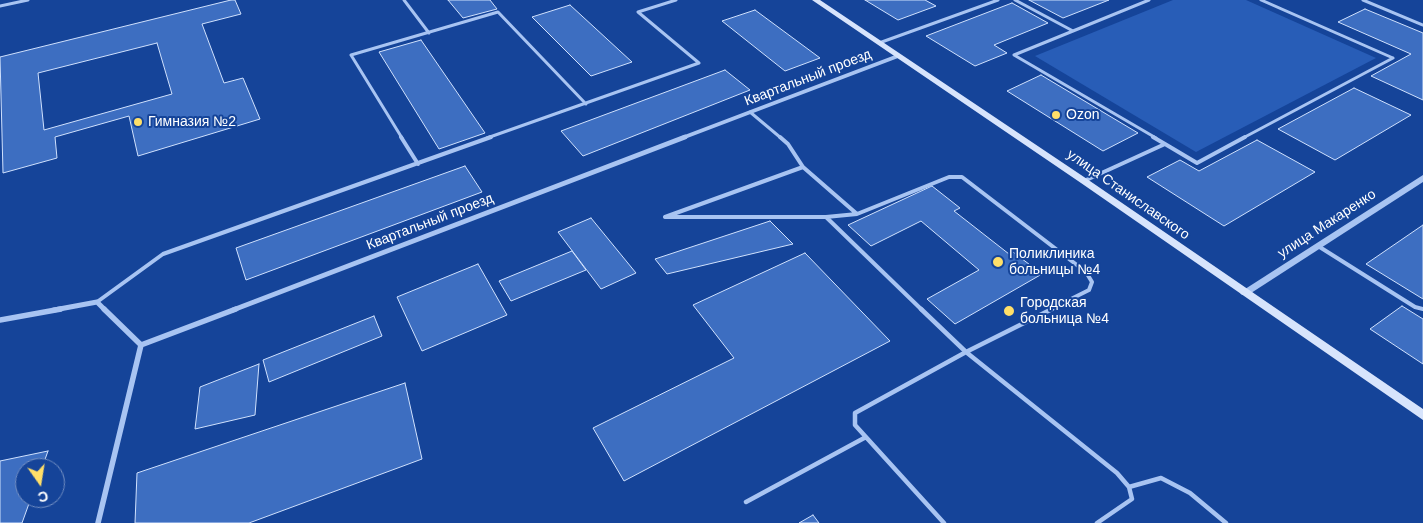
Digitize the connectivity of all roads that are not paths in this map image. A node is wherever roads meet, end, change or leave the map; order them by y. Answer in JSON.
{"nodes":[{"id":1,"x":28,"y":0,"type":"edge"},
{"id":2,"x":404,"y":0,"type":"edge"},
{"id":3,"x":676,"y":0,"type":"edge"},
{"id":4,"x":815,"y":0,"type":"edge"},
{"id":5,"x":998,"y":0,"type":"edge"},
{"id":6,"x":1015,"y":0,"type":"edge"},
{"id":7,"x":1149,"y":0,"type":"edge"},
{"id":8,"x":1261,"y":0,"type":"edge"},
{"id":9,"x":1363,"y":0,"type":"edge"},
{"id":10,"x":21,"y":1,"type":"edge"},
{"id":11,"x":0,"y":6,"type":"edge"},
{"id":12,"x":1423,"y":25,"type":"edge"},
{"id":13,"x":1072,"y":31,"type":"junction"},
{"id":14,"x":429,"y":32,"type":"junction"},
{"id":15,"x":879,"y":43,"type":"junction"},
{"id":16,"x":898,"y":56,"type":"junction"},
{"id":17,"x":586,"y":104,"type":"junction"},
{"id":18,"x":750,"y":112,"type":"junction"},
{"id":19,"x":1165,"y":144,"type":"junction"},
{"id":20,"x":418,"y":164,"type":"junction"},
{"id":21,"x":803,"y":167,"type":"junction"},
{"id":22,"x":1423,"y":178,"type":"edge"},
{"id":23,"x":1084,"y":181,"type":"junction"},
{"id":24,"x":857,"y":214,"type":"junction"},
{"id":25,"x":826,"y":218,"type":"junction"},
{"id":26,"x":1318,"y":246,"type":"junction"},
{"id":27,"x":1245,"y":293,"type":"junction"},
{"id":28,"x":97,"y":302,"type":"junction"},
{"id":29,"x":1423,"y":309,"type":"edge"},
{"id":30,"x":0,"y":321,"type":"edge"},
{"id":31,"x":141,"y":345,"type":"junction"},
{"id":32,"x":966,"y":352,"type":"junction"},
{"id":33,"x":1423,"y":415,"type":"edge"},
{"id":34,"x":866,"y":437,"type":"junction"},
{"id":35,"x":1128,"y":487,"type":"junction"},
{"id":36,"x":746,"y":502,"type":"dead end"},
{"id":37,"x":98,"y":523,"type":"edge"},
{"id":38,"x":944,"y":523,"type":"edge"},
{"id":39,"x":1097,"y":523,"type":"edge"},
{"id":40,"x":1226,"y":523,"type":"edge"}],
"edges":[{"from":1,"to":10,"type":"lane"},
{"from":2,"to":14,"type":"lane"},
{"from":3,"to":17,"type":"lane"},
{"from":4,"to":15,"type":"main road","name":"улица Станиславского"},
{"from":5,"to":15,"type":"lane"},
{"from":6,"to":13,"type":"lane"},
{"from":7,"to":13,"type":"lane"},
{"from":8,"to":19,"type":"lane"},
{"from":9,"to":12,"type":"lane"},
{"from":10,"to":11,"type":"lane"},
{"from":13,"to":19,"type":"lane"},
{"from":14,"to":17,"type":"lane"},
{"from":14,"to":20,"type":"lane"},
{"from":15,"to":16,"type":"main road","name":"улица Станиславского"},
{"from":16,"to":18,"type":"street","name":"Квартальный проезд"},
{"from":16,"to":23,"type":"main road","name":"улица Станиславского"},
{"from":17,"to":20,"type":"lane"},
{"from":18,"to":21,"type":"lane"},
{"from":18,"to":31,"type":"street","name":"Квартальный проезд"},
{"from":19,"to":23,"type":"lane"},
{"from":20,"to":28,"type":"lane"},
{"from":21,"to":24,"type":"lane"},
{"from":21,"to":25,"type":"lane"},
{"from":22,"to":26,"type":"street","name":"улица Макаренко"},
{"from":23,"to":27,"type":"main road","name":"улица Станиславского"},
{"from":24,"to":25,"type":"lane"},
{"from":24,"to":32,"type":"lane"},
{"from":25,"to":32,"type":"lane"},
{"from":26,"to":27,"type":"street","name":"улица Макаренко"},
{"from":26,"to":29,"type":"lane"},
{"from":27,"to":33,"type":"main road","name":"улица Станиславского"},
{"from":28,"to":30,"type":"street"},
{"from":28,"to":31,"type":"street"},
{"from":31,"to":37,"type":"street"},
{"from":32,"to":34,"type":"lane"},
{"from":32,"to":35,"type":"lane"},
{"from":34,"to":36,"type":"lane"},
{"from":34,"to":38,"type":"lane"},
{"from":35,"to":39,"type":"lane"},
{"from":35,"to":40,"type":"lane"}]}
